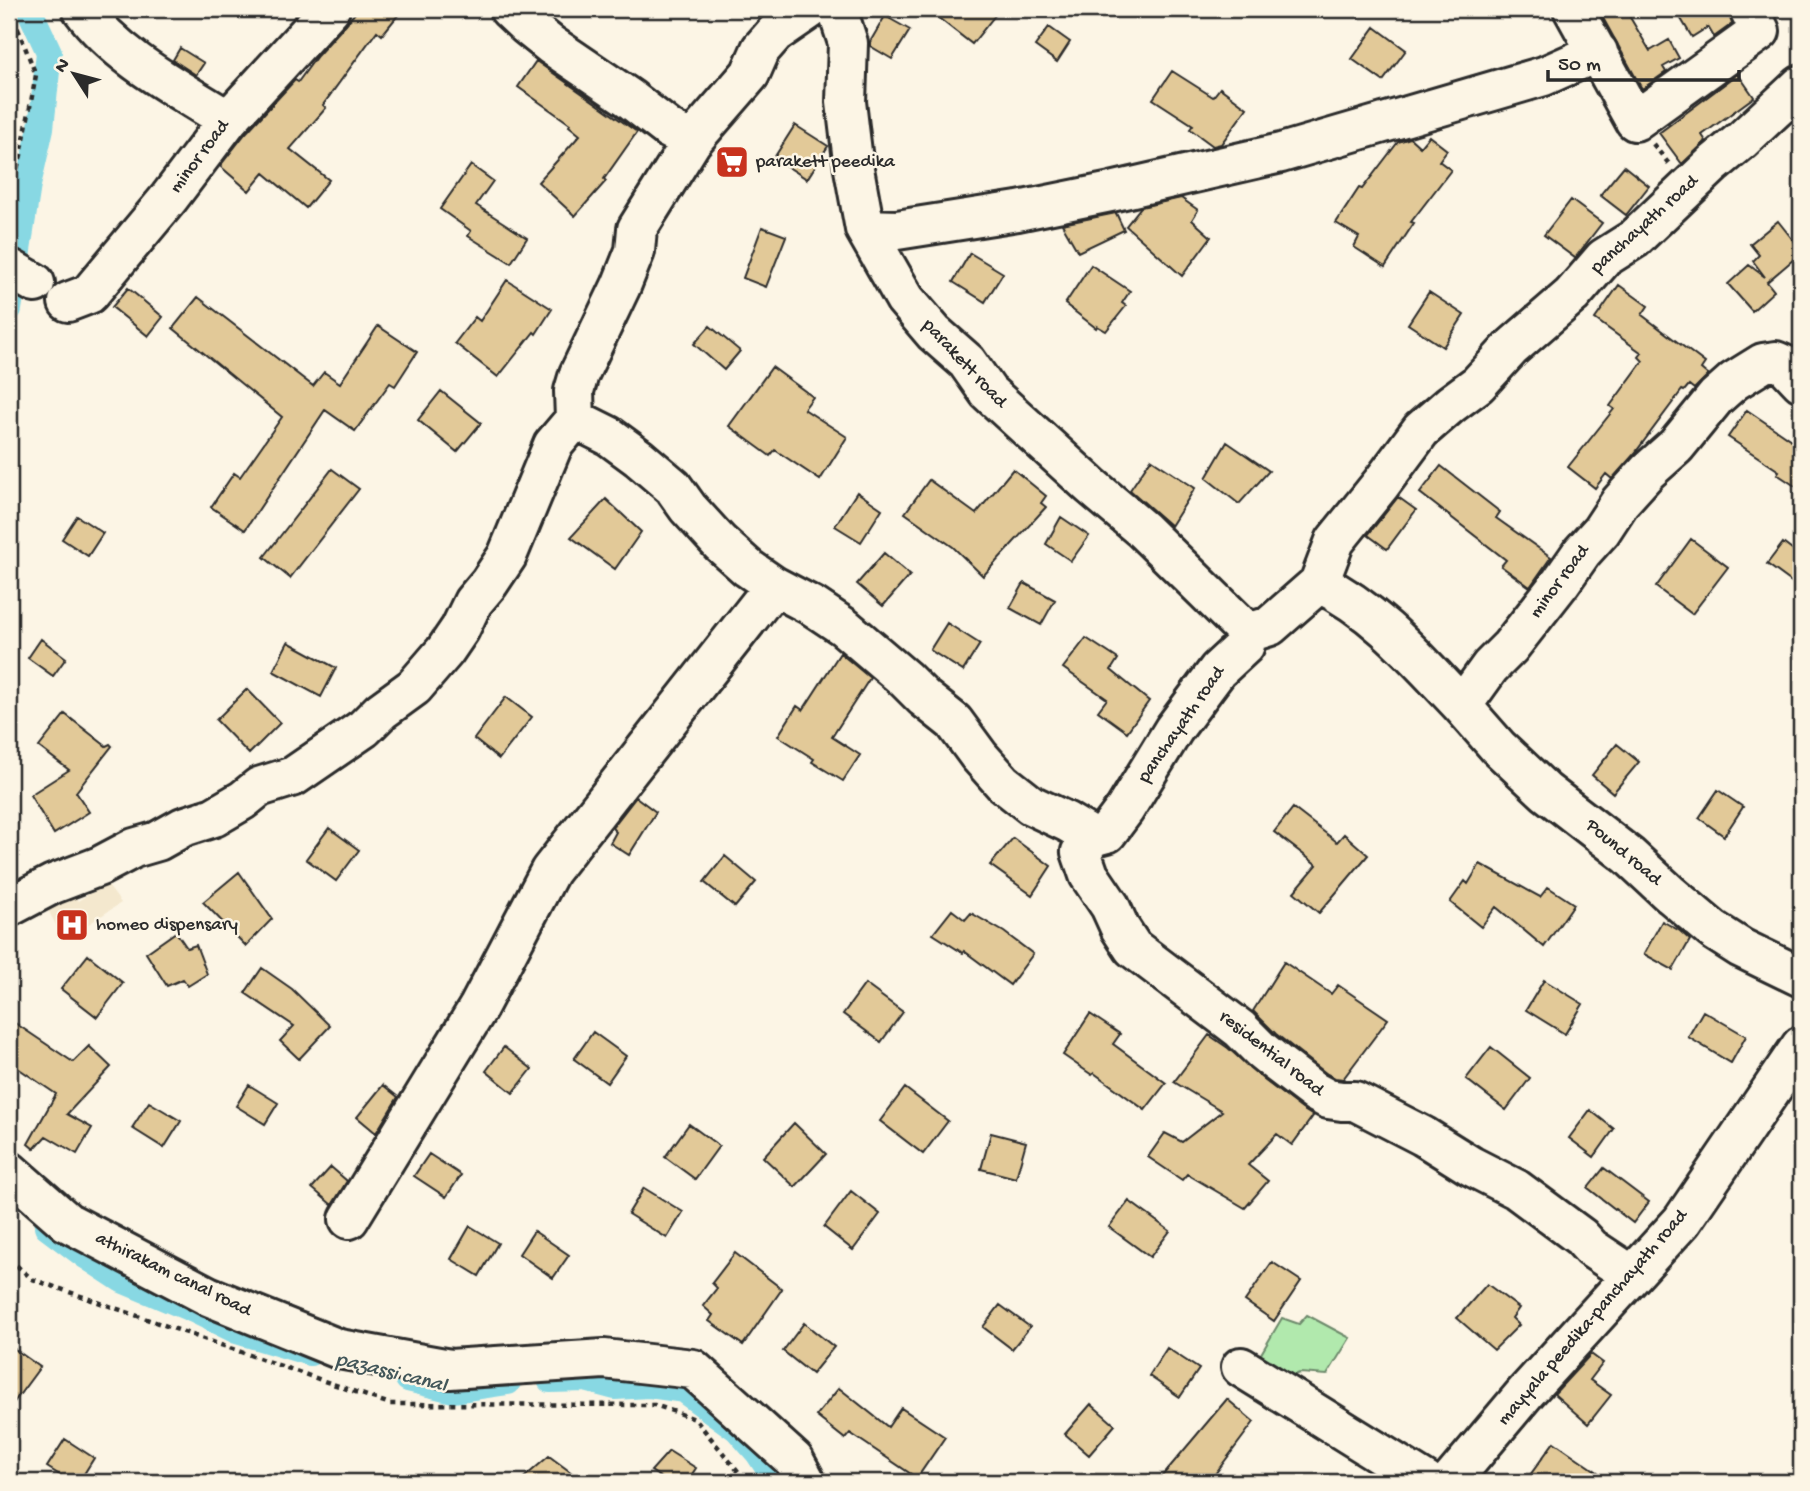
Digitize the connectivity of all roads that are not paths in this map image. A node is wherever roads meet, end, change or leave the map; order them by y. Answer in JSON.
{"nodes":[{"id":1,"x":82,"y":9,"type":"edge"},
{"id":2,"x":330,"y":9,"type":"edge"},
{"id":3,"x":509,"y":9,"type":"edge"},
{"id":4,"x":810,"y":9,"type":"edge"},
{"id":5,"x":837,"y":9,"type":"edge"},
{"id":6,"x":1573,"y":9,"type":"edge"},
{"id":7,"x":1749,"y":9,"type":"edge"},
{"id":8,"x":1598,"y":52,"type":"junction"},
{"id":9,"x":1801,"y":85,"type":"edge"},
{"id":10,"x":228,"y":120,"type":"junction"},
{"id":11,"x":692,"y":141,"type":"junction"},
{"id":12,"x":865,"y":229,"type":"junction"},
{"id":13,"x":68,"y":302,"type":"dead end"},
{"id":14,"x":1801,"y":382,"type":"edge"},
{"id":15,"x":575,"y":419,"type":"junction"},
{"id":16,"x":1319,"y":583,"type":"junction"},
{"id":17,"x":774,"y":586,"type":"junction"},
{"id":18,"x":1248,"y":633,"type":"junction"},
{"id":19,"x":1462,"y":706,"type":"junction"},
{"id":20,"x":1092,"y":837,"type":"junction"},
{"id":21,"x":9,"y":907,"type":"edge"},
{"id":22,"x":1801,"y":977,"type":"edge"},
{"id":23,"x":1801,"y":1046,"type":"edge"},
{"id":24,"x":9,"y":1171,"type":"edge"},
{"id":25,"x":349,"y":1219,"type":"dead end"},
{"id":26,"x":1630,"y":1277,"type":"junction"},
{"id":27,"x":1241,"y":1367,"type":"dead end"},
{"id":28,"x":806,"y":1482,"type":"edge"},
{"id":29,"x":1426,"y":1482,"type":"edge"},
{"id":30,"x":1450,"y":1482,"type":"edge"}],
"edges":[{"from":1,"to":10,"type":"street"},
{"from":2,"to":10,"type":"street","name":"minor road"},
{"from":3,"to":11,"type":"street"},
{"from":4,"to":11,"type":"street"},
{"from":5,"to":12,"type":"street","name":"parakett road"},
{"from":6,"to":8,"type":"street"},
{"from":7,"to":8,"type":"street"},
{"from":8,"to":12,"type":"street"},
{"from":9,"to":16,"type":"street","name":"panchayath road"},
{"from":10,"to":13,"type":"street","name":"minor road"},
{"from":11,"to":15,"type":"street"},
{"from":12,"to":18,"type":"street","name":"parakett road"},
{"from":14,"to":19,"type":"street","name":"minor road"},
{"from":15,"to":17,"type":"street"},
{"from":15,"to":21,"type":"street"},
{"from":16,"to":18,"type":"street","name":"panchayath road"},
{"from":16,"to":19,"type":"street"},
{"from":17,"to":20,"type":"street"},
{"from":17,"to":25,"type":"street"},
{"from":18,"to":20,"type":"street","name":"panchayath road"},
{"from":19,"to":22,"type":"street","name":"Pound road"},
{"from":20,"to":26,"type":"street","name":"residential road"},
{"from":23,"to":26,"type":"street","name":"mayyala peedika-panchayath road"},
{"from":24,"to":28,"type":"street","name":"athirakam canal road"},
{"from":26,"to":30,"type":"street","name":"mayyala peedika-panchayath road"},
{"from":27,"to":29,"type":"street"}]}
